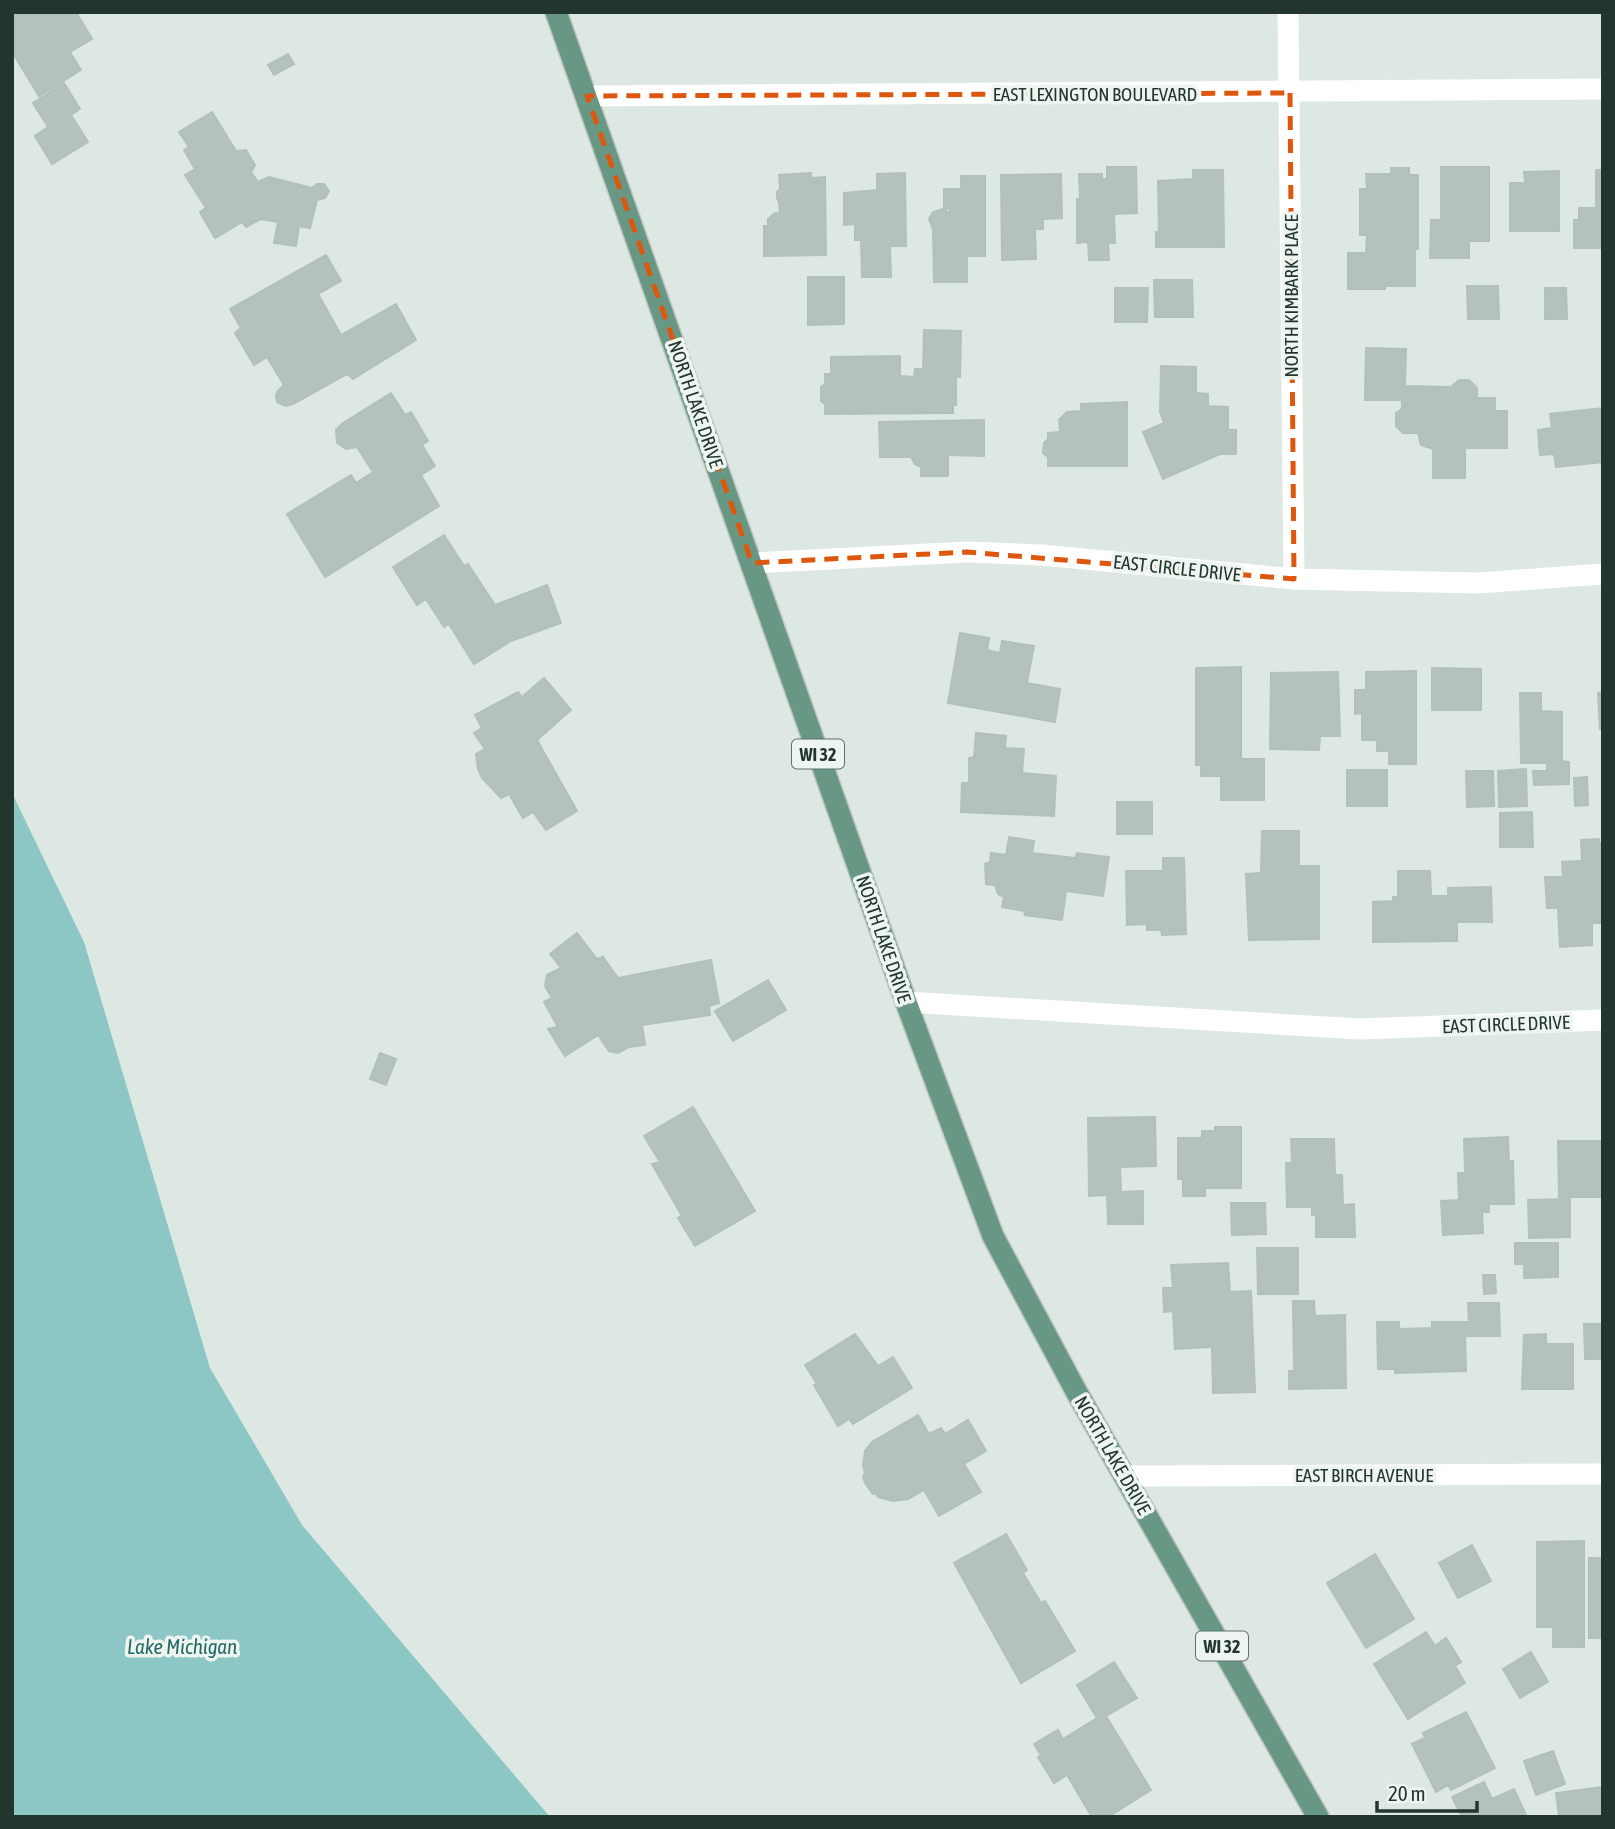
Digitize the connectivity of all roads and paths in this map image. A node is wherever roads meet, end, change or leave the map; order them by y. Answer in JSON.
{"nodes":[{"id":1,"x":556,"y":12,"type":"edge"},
{"id":2,"x":1288,"y":12,"type":"edge"},
{"id":3,"x":1603,"y":89,"type":"edge"},
{"id":4,"x":1290,"y":93,"type":"junction"},
{"id":5,"x":587,"y":96,"type":"junction"},
{"id":6,"x":752,"y":563,"type":"junction"},
{"id":7,"x":1603,"y":574,"type":"edge"},
{"id":8,"x":1294,"y":579,"type":"junction"},
{"id":9,"x":906,"y":1002,"type":"junction"},
{"id":10,"x":1603,"y":1020,"type":"edge"},
{"id":11,"x":1603,"y":1474,"type":"edge"},
{"id":12,"x":1126,"y":1476,"type":"junction"},
{"id":13,"x":1318,"y":1817,"type":"edge"}],
"edges":[{"from":1,"to":5,"type":"main road","name":"NORTH LAKE DRIVE","number":"WI 32"},
{"from":2,"to":4,"type":"street","name":"NORTH KIMBARK PLACE"},
{"from":3,"to":4,"type":"street","name":"EAST LEXINGTON BOULEVARD"},
{"from":4,"to":5,"type":"street","name":"EAST LEXINGTON BOULEVARD"},
{"from":4,"to":8,"type":"street","name":"NORTH KIMBARK PLACE"},
{"from":5,"to":6,"type":"main road","name":"NORTH LAKE DRIVE","number":"WI 32"},
{"from":6,"to":8,"type":"street","name":"EAST CIRCLE DRIVE"},
{"from":6,"to":9,"type":"main road","name":"NORTH LAKE DRIVE","number":"WI 32"},
{"from":7,"to":8,"type":"street","name":"EAST CIRCLE DRIVE"},
{"from":9,"to":10,"type":"street","name":"EAST CIRCLE DRIVE"},
{"from":9,"to":12,"type":"main road","name":"NORTH LAKE DRIVE","number":"WI 32"},
{"from":11,"to":12,"type":"street","name":"EAST BIRCH AVENUE"},
{"from":12,"to":13,"type":"main road","name":"NORTH LAKE DRIVE","number":"WI 32"}]}
